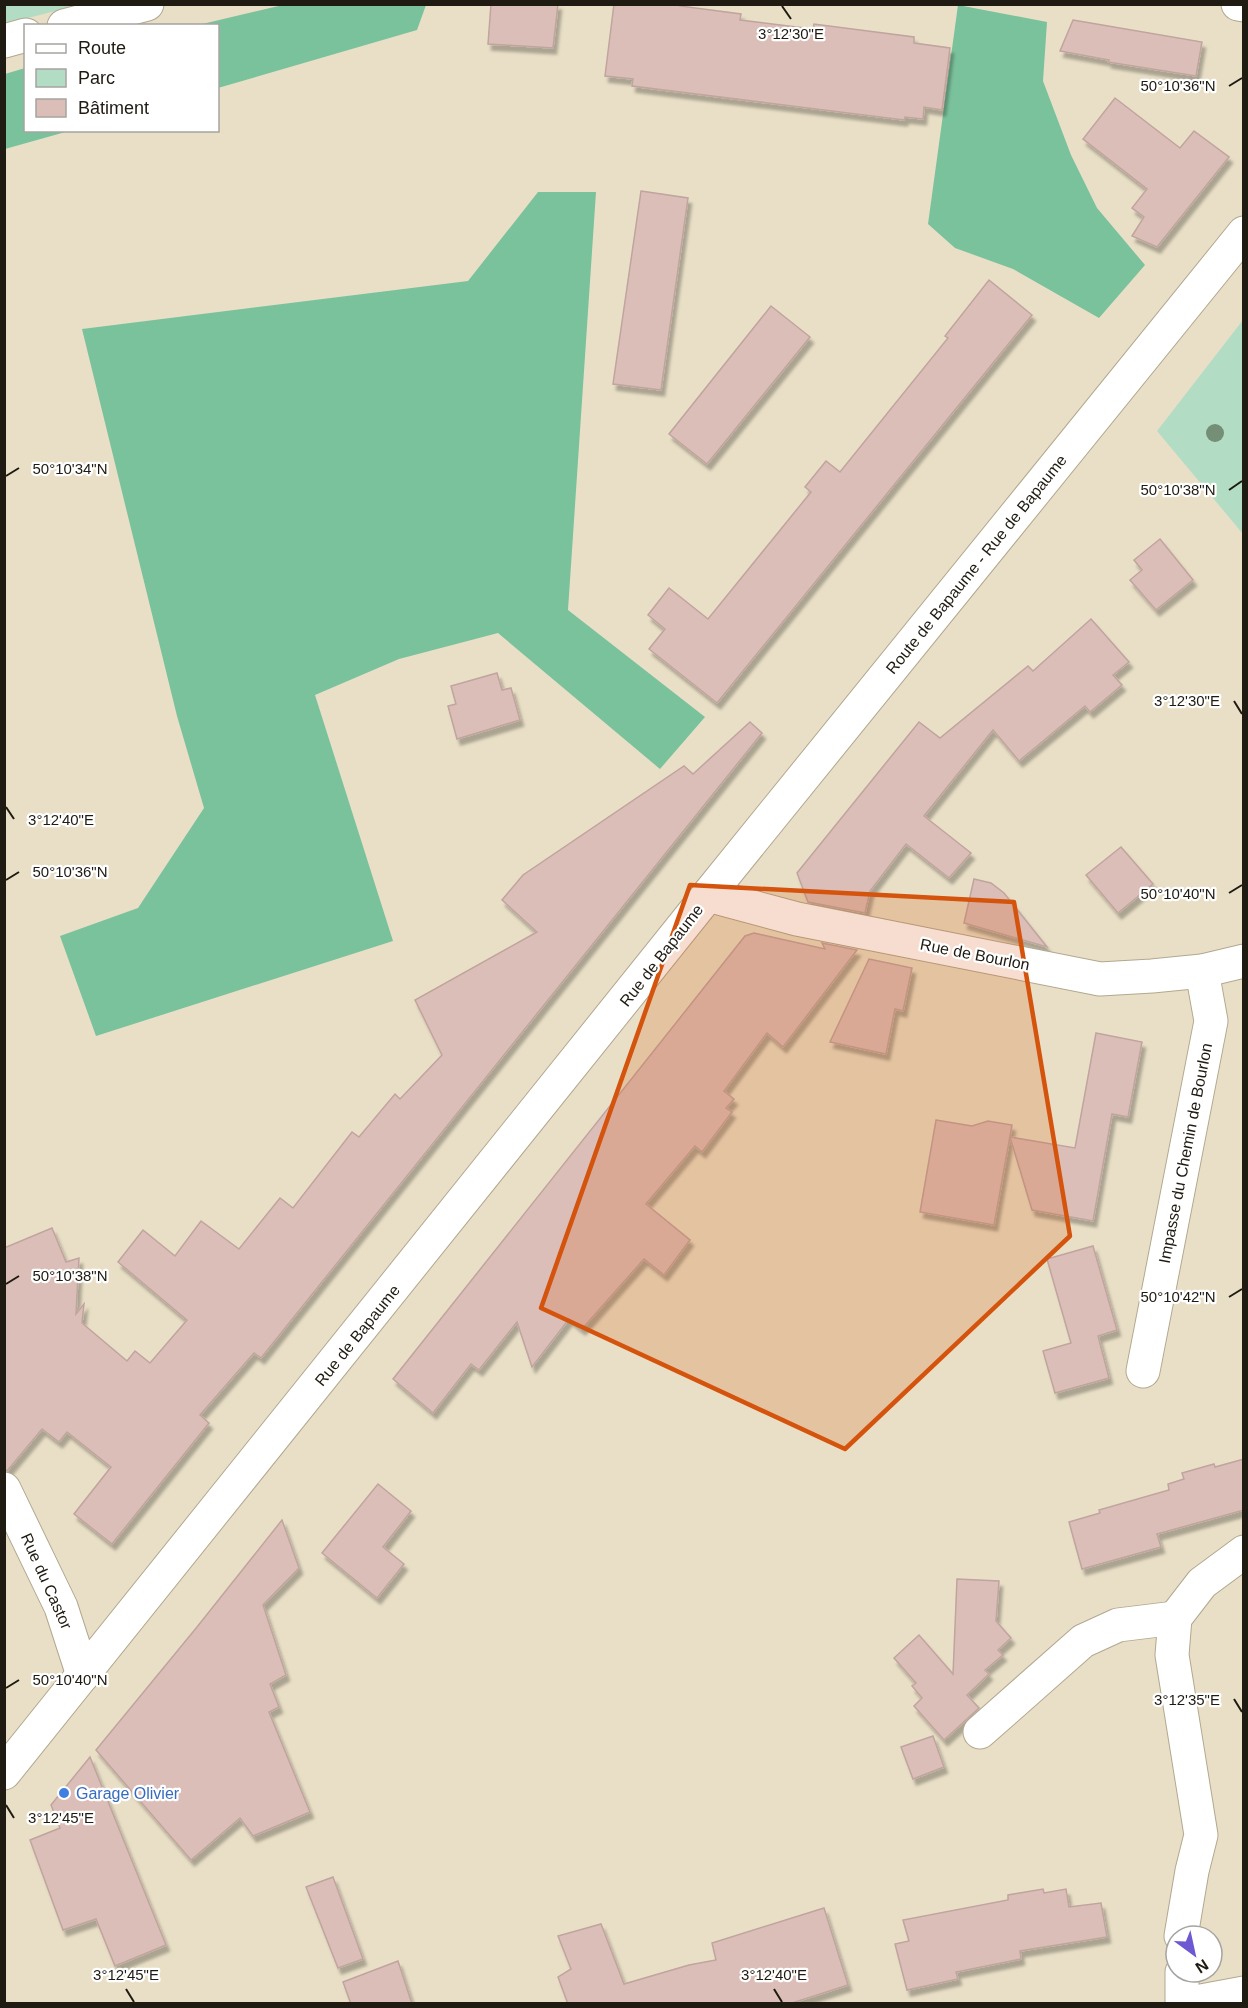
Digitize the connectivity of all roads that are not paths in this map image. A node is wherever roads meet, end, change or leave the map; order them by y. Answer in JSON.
{"nodes":[{"id":1,"x":147,"y":4,"type":"edge"},
{"id":2,"x":1238,"y":4,"type":"edge"},
{"id":3,"x":1244,"y":5,"type":"edge"},
{"id":4,"x":72,"y":24,"type":"edge"},
{"id":5,"x":24,"y":36,"type":"edge"},
{"id":6,"x":4,"y":41,"type":"edge"},
{"id":7,"x":1244,"y":233,"type":"edge"},
{"id":8,"x":708,"y":895,"type":"junction"},
{"id":9,"x":1244,"y":961,"type":"edge"},
{"id":10,"x":1202,"y":971,"type":"junction"},
{"id":11,"x":1143,"y":1371,"type":"dead end"},
{"id":12,"x":4,"y":1490,"type":"edge"},
{"id":13,"x":1244,"y":1551,"type":"edge"},
{"id":14,"x":1175,"y":1618,"type":"junction"},
{"id":15,"x":83,"y":1675,"type":"junction"},
{"id":16,"x":980,"y":1732,"type":"dead end"},
{"id":17,"x":4,"y":1773,"type":"edge"},
{"id":18,"x":1183,"y":1924,"type":"edge"},
{"id":19,"x":1183,"y":1984,"type":"edge"},
{"id":20,"x":1244,"y":1993,"type":"edge"},
{"id":21,"x":1184,"y":2004,"type":"edge"}],
"edges":[{"from":1,"to":4,"type":"street"},
{"from":2,"to":3,"type":"street"},
{"from":5,"to":6,"type":"street"},
{"from":7,"to":8,"type":"street","name":"Route de Bapaume - Rue de Bapaume"},
{"from":8,"to":10,"type":"street","name":"Rue de Bourlon"},
{"from":8,"to":15,"type":"street","name":"Rue de Bapaume"},
{"from":9,"to":10,"type":"street","name":"Rue de Bourlon"},
{"from":10,"to":11,"type":"street","name":"Impasse du Chemin de Bourlon"},
{"from":12,"to":15,"type":"street","name":"Rue du Castor"},
{"from":13,"to":14,"type":"street"},
{"from":14,"to":16,"type":"street"},
{"from":14,"to":18,"type":"street"},
{"from":15,"to":17,"type":"street","name":"Rue de Bapaume"},
{"from":19,"to":21,"type":"street"},
{"from":20,"to":21,"type":"street"}]}
